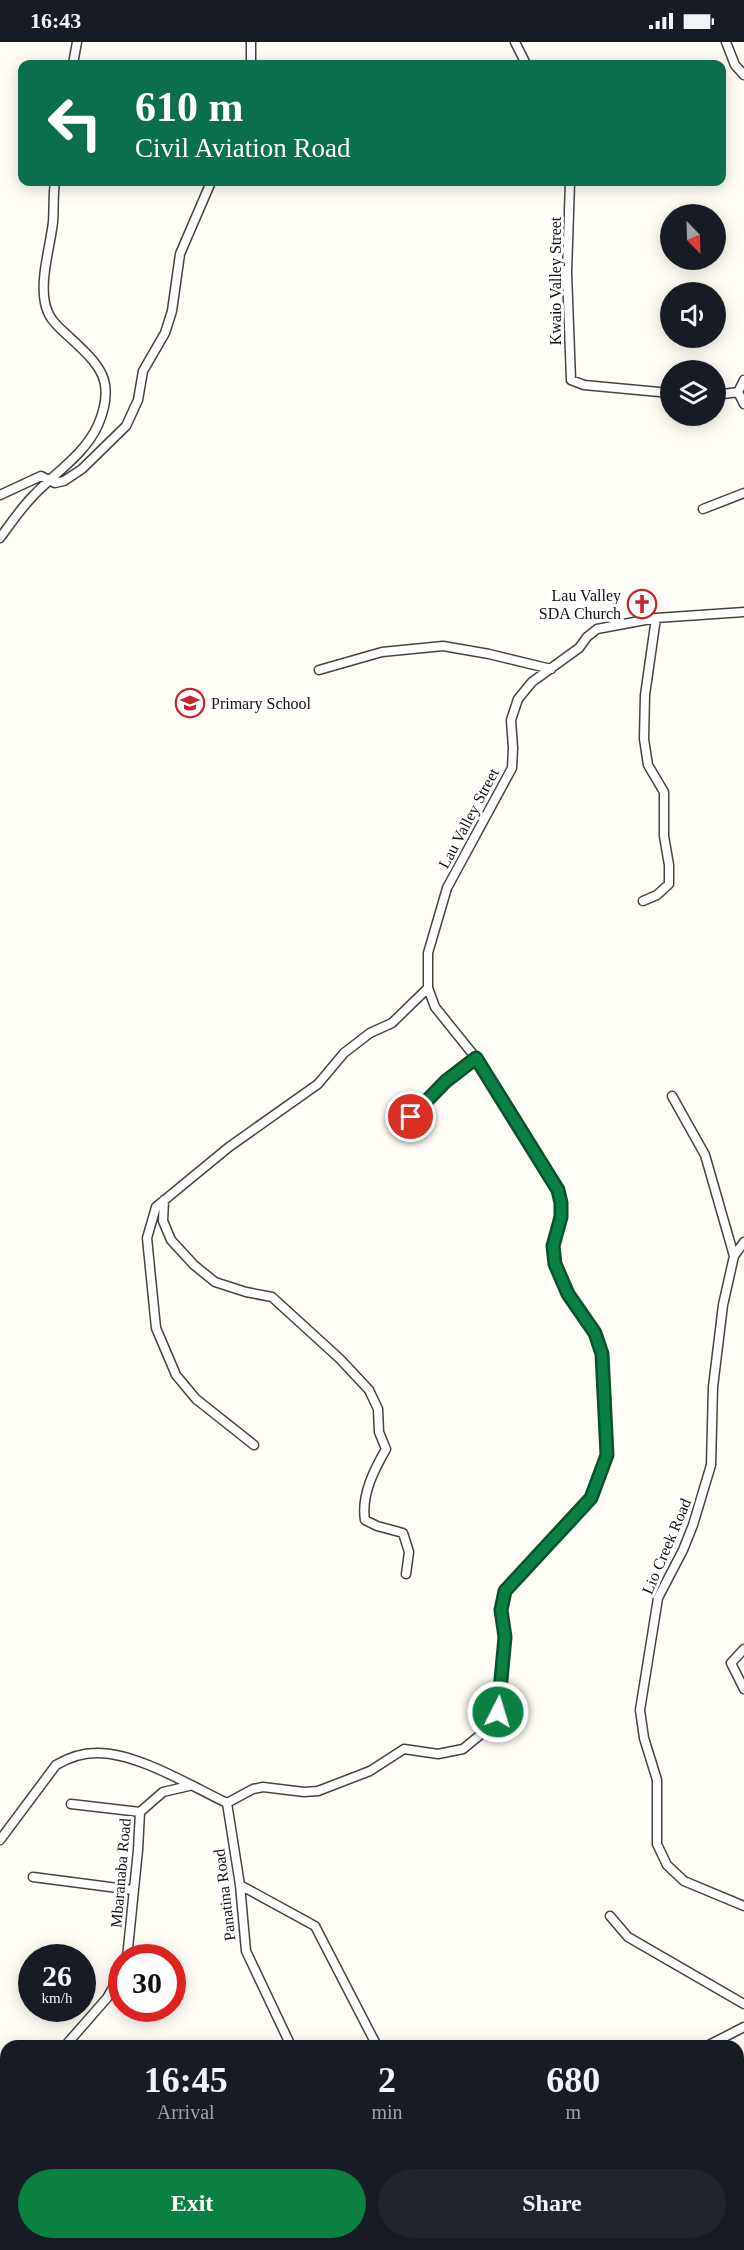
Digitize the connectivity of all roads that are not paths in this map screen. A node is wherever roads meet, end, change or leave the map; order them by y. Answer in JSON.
{"nodes":[{"id":1,"x":77,"y":42,"type":"edge"},
{"id":2,"x":250,"y":42,"type":"edge"},
{"id":3,"x":515,"y":42,"type":"edge"},
{"id":4,"x":726,"y":42,"type":"edge"},
{"id":5,"x":74,"y":60,"type":"edge"},
{"id":6,"x":251,"y":60,"type":"edge"},
{"id":7,"x":524,"y":60,"type":"edge"},
{"id":8,"x":744,"y":75,"type":"edge"},
{"id":9,"x":55,"y":186,"type":"edge"},
{"id":10,"x":209,"y":186,"type":"edge"},
{"id":11,"x":570,"y":186,"type":"edge"},
{"id":12,"x":744,"y":380,"type":"edge"},
{"id":13,"x":660,"y":392,"type":"edge"},
{"id":14,"x":738,"y":392,"type":"junction"},
{"id":15,"x":726,"y":394,"type":"edge"},
{"id":16,"x":744,"y":404,"type":"edge"},
{"id":17,"x":50,"y":479,"type":"junction"},
{"id":18,"x":744,"y":493,"type":"edge"},
{"id":19,"x":0,"y":495,"type":"edge"},
{"id":20,"x":703,"y":509,"type":"dead end"},
{"id":21,"x":0,"y":538,"type":"edge"},
{"id":22,"x":744,"y":612,"type":"edge"},
{"id":23,"x":656,"y":618,"type":"junction"},
{"id":24,"x":551,"y":669,"type":"junction"},
{"id":25,"x":319,"y":670,"type":"dead end"},
{"id":26,"x":643,"y":901,"type":"dead end"},
{"id":27,"x":428,"y":988,"type":"junction"},
{"id":28,"x":476,"y":1058,"type":"junction"},
{"id":29,"x":672,"y":1096,"type":"dead end"},
{"id":30,"x":411,"y":1117,"type":"dead end"},
{"id":31,"x":164,"y":1200,"type":"junction"},
{"id":32,"x":744,"y":1242,"type":"edge"},
{"id":33,"x":734,"y":1256,"type":"junction"},
{"id":34,"x":254,"y":1445,"type":"dead end"},
{"id":35,"x":406,"y":1574,"type":"dead end"},
{"id":36,"x":744,"y":1649,"type":"edge"},
{"id":37,"x":744,"y":1689,"type":"edge"},
{"id":38,"x":190,"y":1786,"type":"junction"},
{"id":39,"x":227,"y":1803,"type":"junction"},
{"id":40,"x":71,"y":1804,"type":"dead end"},
{"id":41,"x":140,"y":1812,"type":"junction"},
{"id":42,"x":0,"y":1840,"type":"edge"},
{"id":43,"x":33,"y":1877,"type":"dead end"},
{"id":44,"x":240,"y":1885,"type":"junction"},
{"id":45,"x":133,"y":1890,"type":"junction"},
{"id":46,"x":744,"y":1905,"type":"edge"},
{"id":47,"x":610,"y":1916,"type":"dead end"},
{"id":48,"x":128,"y":1944,"type":"edge"},
{"id":49,"x":108,"y":1996,"type":"edge"},
{"id":50,"x":744,"y":2004,"type":"edge"},
{"id":51,"x":744,"y":2027,"type":"edge"},
{"id":52,"x":70,"y":2040,"type":"edge"},
{"id":53,"x":288,"y":2040,"type":"edge"},
{"id":54,"x":374,"y":2040,"type":"edge"},
{"id":55,"x":719,"y":2040,"type":"edge"}],
"edges":[{"from":1,"to":5,"type":"street"},
{"from":2,"to":6,"type":"street"},
{"from":3,"to":7,"type":"street"},
{"from":4,"to":8,"type":"street"},
{"from":9,"to":17,"type":"street"},
{"from":10,"to":17,"type":"street"},
{"from":11,"to":13,"type":"street","name":"Kwaio Valley Street"},
{"from":12,"to":14,"type":"street"},
{"from":14,"to":15,"type":"street"},
{"from":14,"to":16,"type":"street"},
{"from":17,"to":19,"type":"street"},
{"from":17,"to":21,"type":"street"},
{"from":18,"to":20,"type":"street"},
{"from":22,"to":23,"type":"street","name":"Lau Valley Street"},
{"from":23,"to":24,"type":"street","name":"Lau Valley Street"},
{"from":23,"to":26,"type":"street"},
{"from":24,"to":25,"type":"street"},
{"from":24,"to":27,"type":"street","name":"Lau Valley Street"},
{"from":27,"to":28,"type":"street"},
{"from":27,"to":31,"type":"street"},
{"from":28,"to":30,"type":"street"},
{"from":28,"to":39,"type":"street"},
{"from":29,"to":33,"type":"street"},
{"from":31,"to":34,"type":"street"},
{"from":31,"to":35,"type":"street"},
{"from":32,"to":33,"type":"street"},
{"from":33,"to":46,"type":"street","name":"Lio Creek Road"},
{"from":36,"to":37,"type":"street"},
{"from":38,"to":39,"type":"street"},
{"from":38,"to":41,"type":"street","name":"Mbaranaba Road"},
{"from":38,"to":42,"type":"street"},
{"from":39,"to":44,"type":"street","name":"Panatina Road"},
{"from":40,"to":41,"type":"street"},
{"from":41,"to":45,"type":"street","name":"Mbaranaba Road"},
{"from":43,"to":45,"type":"street"},
{"from":44,"to":53,"type":"street","name":"Panatina Road"},
{"from":44,"to":54,"type":"street"},
{"from":45,"to":48,"type":"street","name":"Mbaranaba Road"},
{"from":47,"to":50,"type":"street"},
{"from":49,"to":52,"type":"street"},
{"from":51,"to":55,"type":"street"}]}
